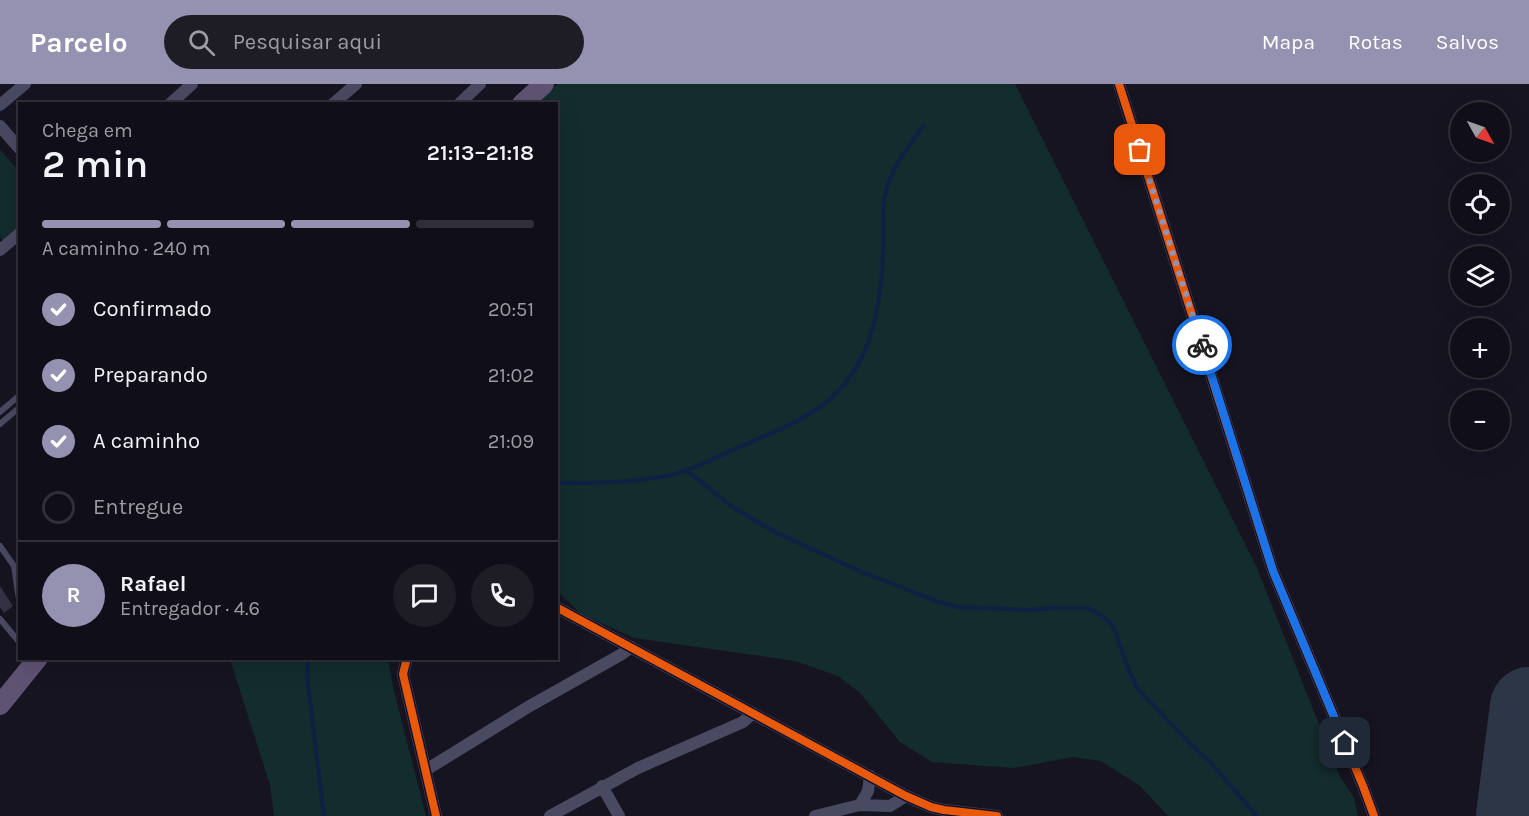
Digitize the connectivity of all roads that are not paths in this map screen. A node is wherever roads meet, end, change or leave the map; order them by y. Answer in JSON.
{"nodes":[{"id":1,"x":25,"y":84,"type":"edge"},
{"id":2,"x":192,"y":84,"type":"edge"},
{"id":3,"x":356,"y":84,"type":"edge"},
{"id":4,"x":480,"y":84,"type":"edge"},
{"id":5,"x":1119,"y":84,"type":"edge"},
{"id":6,"x":542,"y":85,"type":"edge"},
{"id":7,"x":172,"y":102,"type":"edge"},
{"id":8,"x":335,"y":102,"type":"edge"},
{"id":9,"x":461,"y":102,"type":"edge"},
{"id":10,"x":524,"y":102,"type":"edge"},
{"id":11,"x":0,"y":105,"type":"edge"},
{"id":12,"x":0,"y":126,"type":"edge"},
{"id":13,"x":18,"y":147,"type":"edge"},
{"id":14,"x":18,"y":235,"type":"edge"},
{"id":15,"x":0,"y":250,"type":"edge"},
{"id":16,"x":18,"y":397,"type":"edge"},
{"id":17,"x":18,"y":409,"type":"edge"},
{"id":18,"x":0,"y":412,"type":"edge"},
{"id":19,"x":0,"y":424,"type":"edge"},
{"id":20,"x":0,"y":546,"type":"edge"},
{"id":21,"x":18,"y":593,"type":"edge"},
{"id":22,"x":558,"y":608,"type":"edge"},
{"id":23,"x":0,"y":619,"type":"edge"},
{"id":24,"x":18,"y":641,"type":"edge"},
{"id":25,"x":630,"y":647,"type":"junction"},
{"id":26,"x":35,"y":660,"type":"edge"},
{"id":27,"x":406,"y":660,"type":"edge"},
{"id":28,"x":0,"y":705,"type":"edge"},
{"id":29,"x":753,"y":713,"type":"junction"},
{"id":30,"x":426,"y":770,"type":"junction"},
{"id":31,"x":870,"y":776,"type":"junction"},
{"id":32,"x":602,"y":786,"type":"junction"},
{"id":33,"x":906,"y":796,"type":"junction"},
{"id":34,"x":860,"y":805,"type":"junction"},
{"id":35,"x":890,"y":811,"type":"edge"},
{"id":36,"x":436,"y":816,"type":"edge"},
{"id":37,"x":550,"y":816,"type":"edge"},
{"id":38,"x":619,"y":816,"type":"edge"},
{"id":39,"x":815,"y":816,"type":"edge"},
{"id":40,"x":995,"y":816,"type":"edge"},
{"id":41,"x":1374,"y":816,"type":"edge"}],
"edges":[{"from":1,"to":11,"type":"street"},
{"from":2,"to":7,"type":"street"},
{"from":3,"to":8,"type":"street"},
{"from":4,"to":9,"type":"street"},
{"from":5,"to":41,"type":"street"},
{"from":6,"to":10,"type":"main road"},
{"from":12,"to":13,"type":"street"},
{"from":14,"to":15,"type":"street"},
{"from":16,"to":18,"type":"lane"},
{"from":17,"to":19,"type":"lane"},
{"from":20,"to":21,"type":"lane"},
{"from":22,"to":25,"type":"street"},
{"from":23,"to":24,"type":"lane"},
{"from":25,"to":29,"type":"street"},
{"from":25,"to":30,"type":"street"},
{"from":26,"to":28,"type":"main road"},
{"from":27,"to":30,"type":"street"},
{"from":29,"to":31,"type":"street"},
{"from":29,"to":32,"type":"street"},
{"from":30,"to":36,"type":"street"},
{"from":31,"to":33,"type":"street"},
{"from":31,"to":34,"type":"street"},
{"from":32,"to":37,"type":"street"},
{"from":32,"to":38,"type":"street"},
{"from":33,"to":35,"type":"street"},
{"from":33,"to":40,"type":"street"},
{"from":34,"to":35,"type":"street"},
{"from":34,"to":39,"type":"street"}]}
